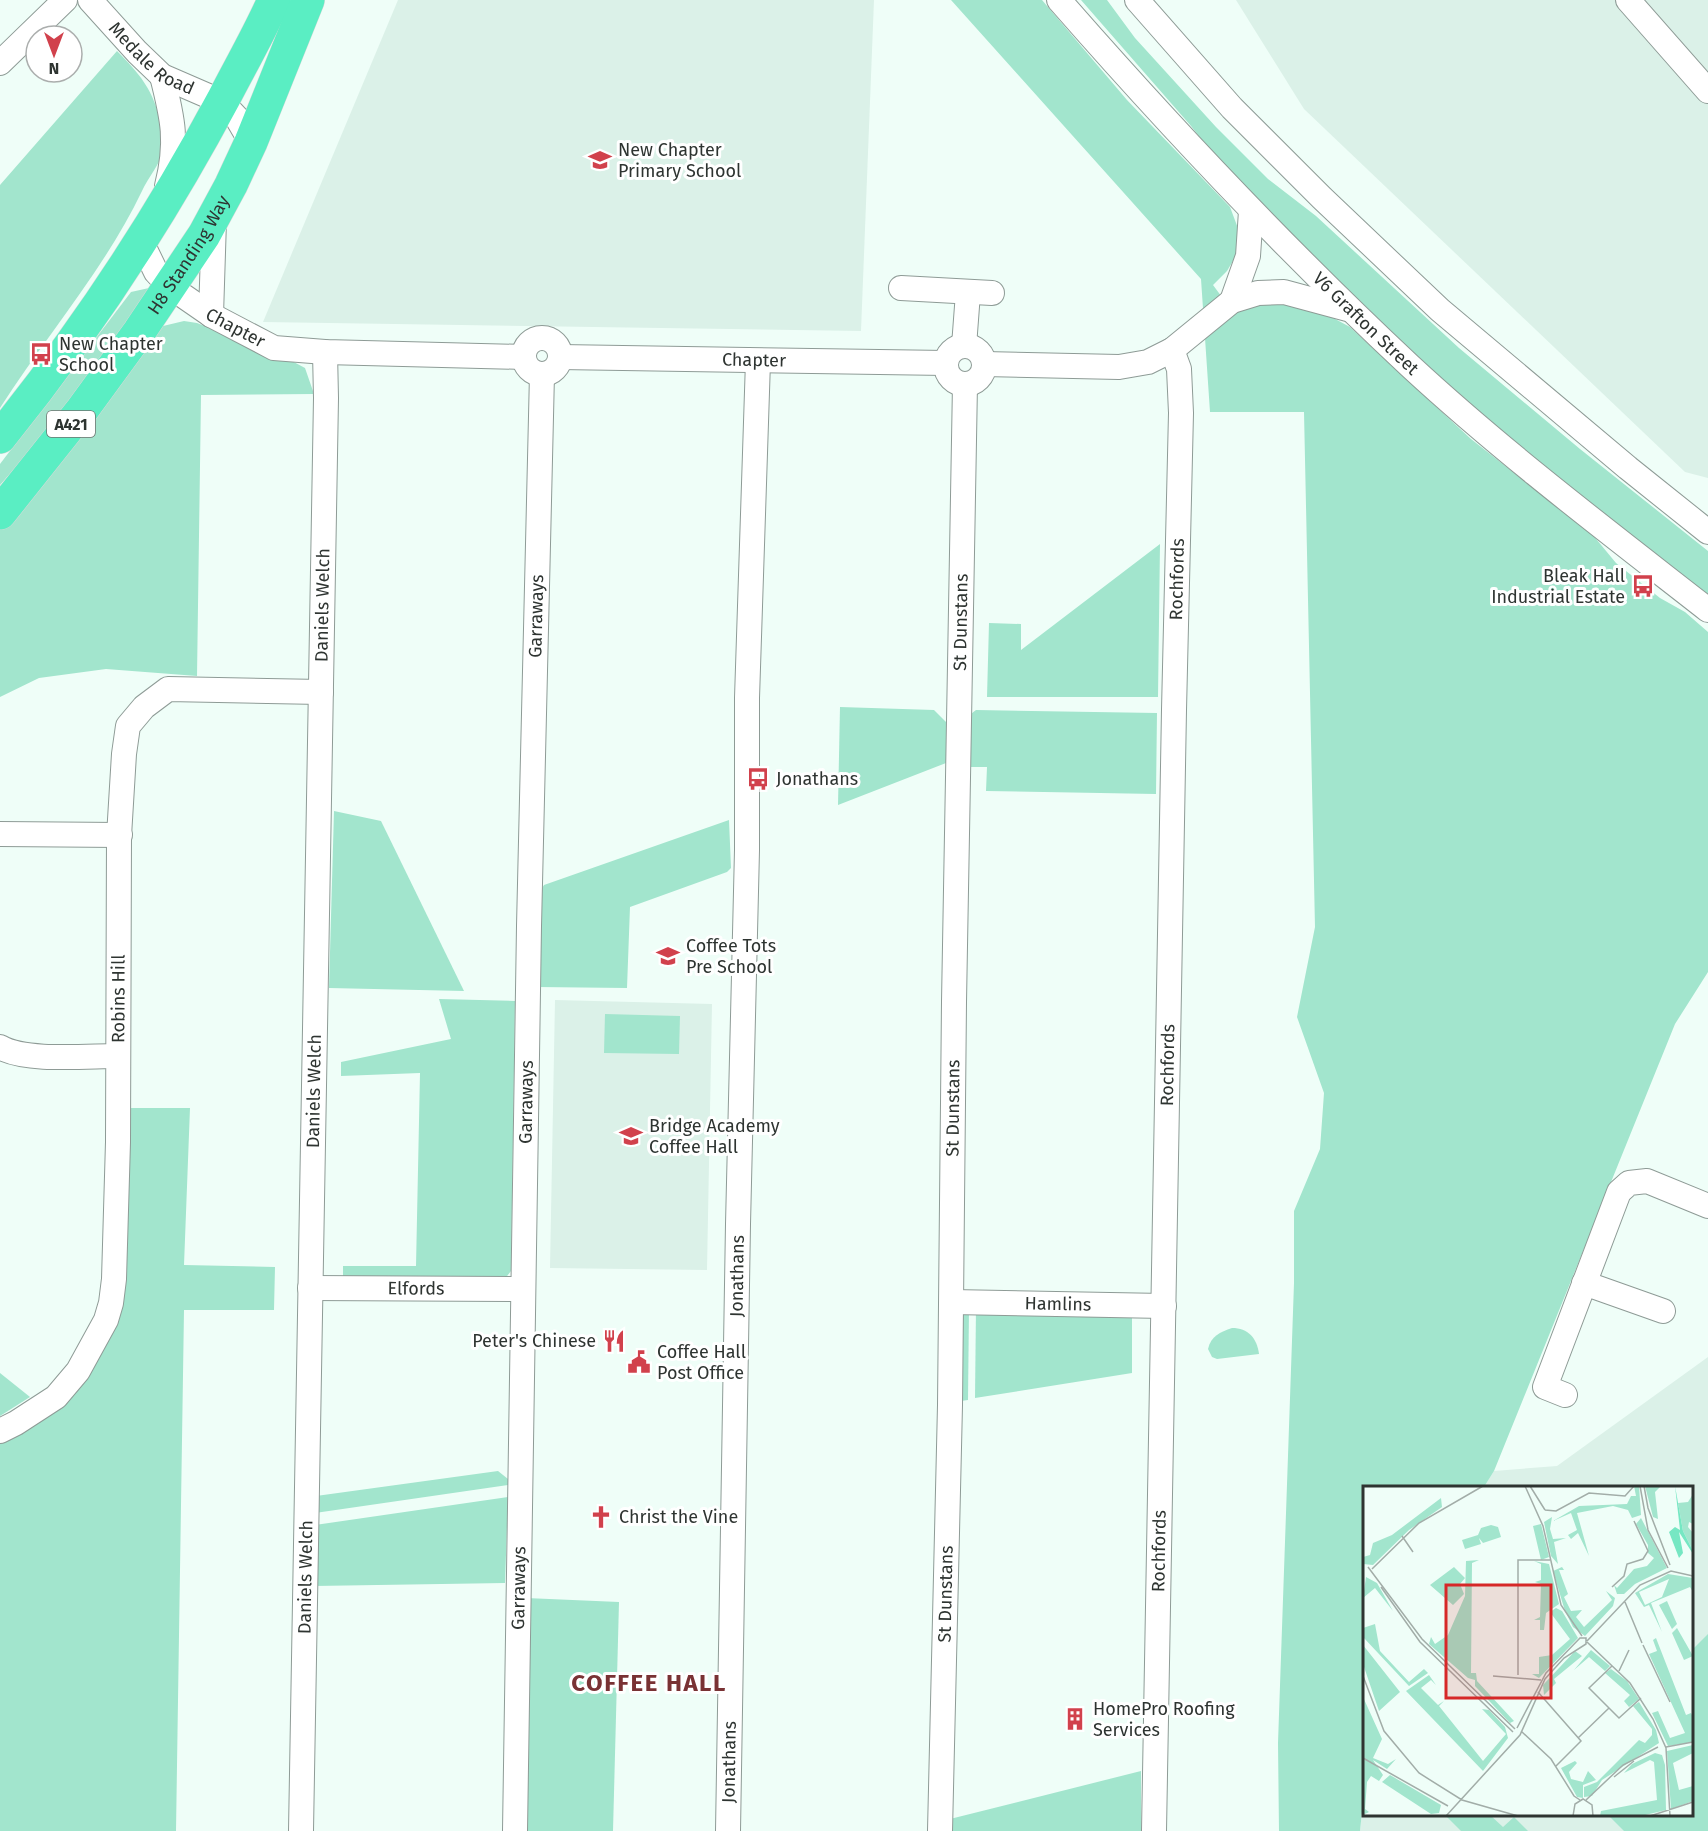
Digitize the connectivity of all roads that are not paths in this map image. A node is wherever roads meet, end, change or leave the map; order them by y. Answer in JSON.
{"nodes":[{"id":1,"x":65,"y":0,"type":"edge"},
{"id":2,"x":90,"y":0,"type":"edge"},
{"id":3,"x":274,"y":0,"type":"edge"},
{"id":4,"x":308,"y":0,"type":"edge"},
{"id":5,"x":1059,"y":0,"type":"edge"},
{"id":6,"x":1137,"y":0,"type":"edge"},
{"id":7,"x":1628,"y":0,"type":"edge"},
{"id":8,"x":0,"y":63,"type":"edge"},
{"id":9,"x":162,"y":76,"type":"junction"},
{"id":10,"x":1708,"y":91,"type":"edge"},
{"id":11,"x":236,"y":121,"type":"junction"},
{"id":12,"x":182,"y":158,"type":"junction"},
{"id":13,"x":1251,"y":211,"type":"junction"},
{"id":14,"x":153,"y":221,"type":"junction"},
{"id":15,"x":210,"y":231,"type":"junction"},
{"id":16,"x":162,"y":279,"type":"junction"},
{"id":17,"x":902,"y":288,"type":"dead end"},
{"id":18,"x":968,"y":293,"type":"junction"},
{"id":19,"x":992,"y":293,"type":"dead end"},
{"id":20,"x":1232,"y":301,"type":"junction"},
{"id":21,"x":96,"y":310,"type":"junction"},
{"id":22,"x":1354,"y":312,"type":"junction"},
{"id":23,"x":211,"y":315,"type":"junction"},
{"id":24,"x":964,"y":346,"type":"junction"},
{"id":25,"x":1172,"y":350,"type":"junction"},
{"id":26,"x":325,"y":352,"type":"junction"},
{"id":27,"x":524,"y":357,"type":"junction"},
{"id":28,"x":560,"y":357,"type":"junction"},
{"id":29,"x":758,"y":361,"type":"junction"},
{"id":30,"x":946,"y":363,"type":"junction"},
{"id":31,"x":984,"y":364,"type":"junction"},
{"id":32,"x":543,"y":374,"type":"junction"},
{"id":33,"x":965,"y":384,"type":"junction"},
{"id":34,"x":0,"y":437,"type":"edge"},
{"id":35,"x":0,"y":513,"type":"edge"},
{"id":36,"x":1708,"y":532,"type":"edge"},
{"id":37,"x":1708,"y":610,"type":"edge"},
{"id":38,"x":321,"y":692,"type":"junction"},
{"id":39,"x":0,"y":834,"type":"edge"},
{"id":40,"x":120,"y":834,"type":"junction"},
{"id":41,"x":0,"y":1047,"type":"edge"},
{"id":42,"x":117,"y":1056,"type":"junction"},
{"id":43,"x":1708,"y":1206,"type":"edge"},
{"id":44,"x":1584,"y":1283,"type":"junction"},
{"id":45,"x":310,"y":1288,"type":"junction"},
{"id":46,"x":524,"y":1289,"type":"junction"},
{"id":47,"x":952,"y":1302,"type":"junction"},
{"id":48,"x":1164,"y":1306,"type":"junction"},
{"id":49,"x":1663,"y":1311,"type":"dead end"},
{"id":50,"x":1565,"y":1395,"type":"dead end"},
{"id":51,"x":0,"y":1431,"type":"edge"},
{"id":52,"x":301,"y":1831,"type":"edge"},
{"id":53,"x":515,"y":1831,"type":"edge"},
{"id":54,"x":728,"y":1831,"type":"edge"},
{"id":55,"x":940,"y":1831,"type":"edge"},
{"id":56,"x":1154,"y":1831,"type":"edge"}],
"edges":[{"from":1,"to":8,"type":"street"},
{"from":2,"to":9,"type":"street","name":"Medale Road"},
{"from":3,"to":11,"type":"highway","name":"H8 Standing Way","number":"A421"},
{"from":4,"to":11,"type":"highway","name":"H8 Standing Way","number":"A421"},
{"from":5,"to":13,"type":"street","name":"V6 Grafton Street"},
{"from":6,"to":36,"type":"street"},
{"from":7,"to":10,"type":"street"},
{"from":9,"to":11,"type":"street","name":"Medale Road"},
{"from":9,"to":12,"type":"street"},
{"from":11,"to":12,"type":"highway","name":"H8 Standing Way","number":"A421"},
{"from":11,"to":15,"type":"highway","name":"H8 Standing Way","number":"A421"},
{"from":12,"to":14,"type":"highway","name":"H8 Standing Way","number":"A421"},
{"from":13,"to":20,"type":"street"},
{"from":13,"to":22,"type":"street","name":"V6 Grafton Street"},
{"from":14,"to":16,"type":"street"},
{"from":14,"to":21,"type":"highway","name":"H8 Standing Way","number":"A421"},
{"from":15,"to":16,"type":"highway","name":"H8 Standing Way","number":"A421"},
{"from":15,"to":23,"type":"street"},
{"from":16,"to":21,"type":"highway"},
{"from":16,"to":23,"type":"street","name":"Chapter"},
{"from":16,"to":35,"type":"highway","name":"H8 Standing Way","number":"A421"},
{"from":17,"to":18,"type":"street"},
{"from":18,"to":19,"type":"street"},
{"from":18,"to":24,"type":"street"},
{"from":20,"to":22,"type":"street"},
{"from":20,"to":25,"type":"street"},
{"from":21,"to":34,"type":"highway","name":"H8 Standing Way","number":"A421"},
{"from":22,"to":37,"type":"street","name":"V6 Grafton Street"},
{"from":23,"to":26,"type":"street","name":"Chapter"},
{"from":24,"to":30,"type":"street"},
{"from":24,"to":31,"type":"street"},
{"from":25,"to":31,"type":"street"},
{"from":25,"to":48,"type":"street","name":"Rochfords"},
{"from":26,"to":27,"type":"street","name":"Chapter"},
{"from":26,"to":38,"type":"street","name":"Daniels Welch"},
{"from":27,"to":28,"type":"street"},
{"from":27,"to":32,"type":"street"},
{"from":28,"to":29,"type":"street","name":"Chapter"},
{"from":28,"to":32,"type":"street"},
{"from":29,"to":30,"type":"street","name":"Chapter"},
{"from":29,"to":54,"type":"street","name":"Jonathans"},
{"from":30,"to":33,"type":"street"},
{"from":31,"to":33,"type":"street"},
{"from":32,"to":46,"type":"street","name":"Garraways"},
{"from":33,"to":47,"type":"street","name":"St Dunstans"},
{"from":38,"to":40,"type":"street","name":"Robins Hill"},
{"from":38,"to":45,"type":"street","name":"Daniels Welch"},
{"from":39,"to":40,"type":"street"},
{"from":40,"to":42,"type":"street","name":"Robins Hill"},
{"from":41,"to":42,"type":"street"},
{"from":42,"to":51,"type":"street","name":"Robins Hill"},
{"from":43,"to":44,"type":"street"},
{"from":44,"to":49,"type":"street"},
{"from":44,"to":50,"type":"street"},
{"from":45,"to":46,"type":"street","name":"Elfords"},
{"from":45,"to":52,"type":"street","name":"Daniels Welch"},
{"from":46,"to":53,"type":"street","name":"Garraways"},
{"from":47,"to":48,"type":"street","name":"Hamlins"},
{"from":47,"to":55,"type":"street","name":"St Dunstans"},
{"from":48,"to":56,"type":"street","name":"Rochfords"}]}
